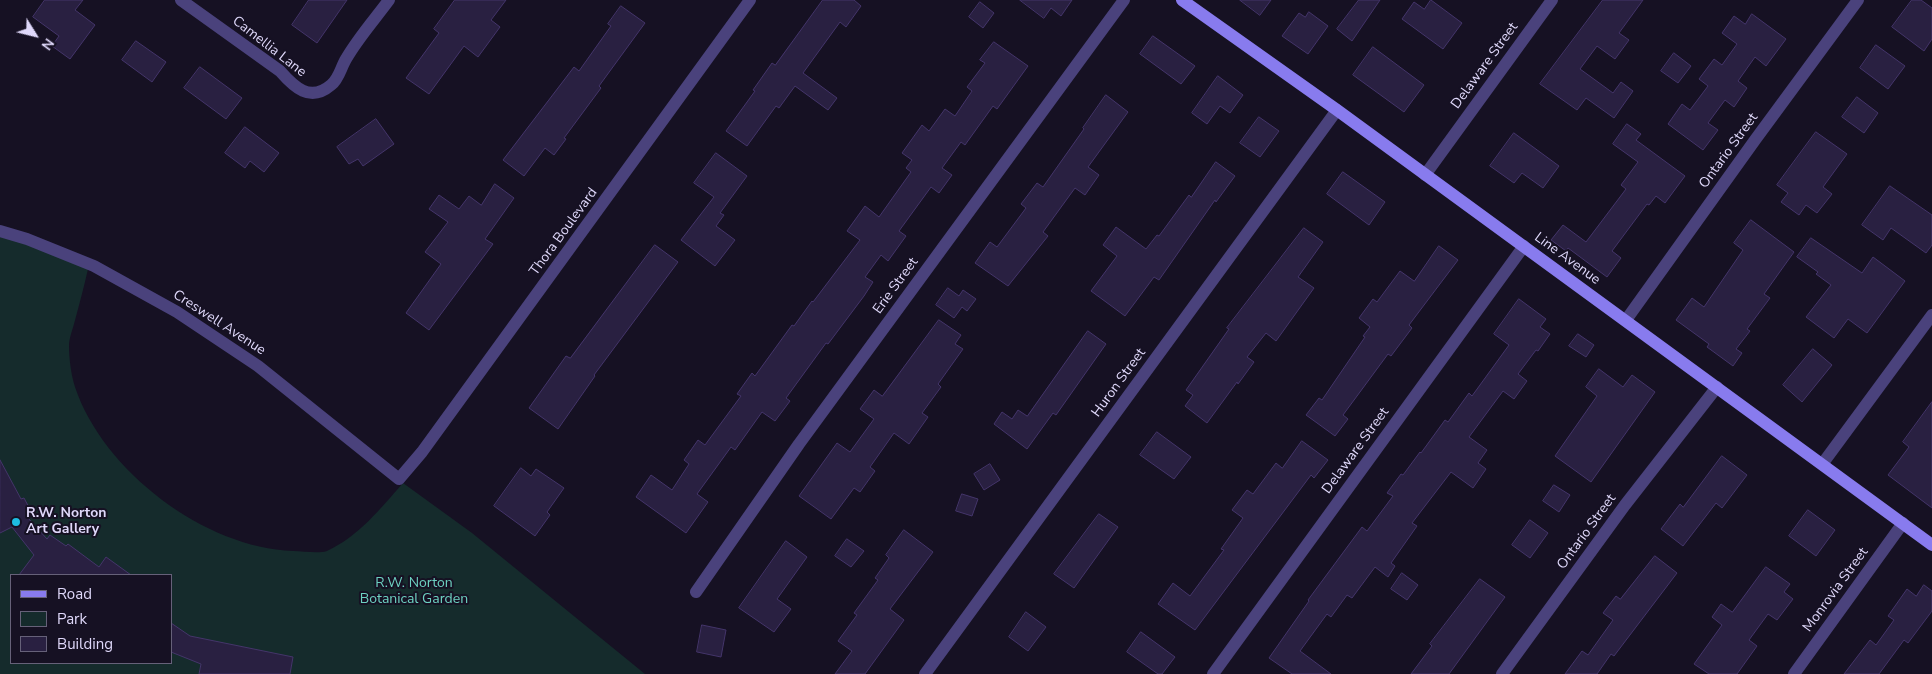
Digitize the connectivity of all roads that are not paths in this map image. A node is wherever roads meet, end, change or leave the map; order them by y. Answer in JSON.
{"nodes":[{"id":1,"x":182,"y":0,"type":"edge"},
{"id":2,"x":389,"y":0,"type":"edge"},
{"id":3,"x":750,"y":0,"type":"edge"},
{"id":4,"x":1124,"y":0,"type":"edge"},
{"id":5,"x":1182,"y":0,"type":"edge"},
{"id":6,"x":1552,"y":0,"type":"edge"},
{"id":7,"x":1858,"y":0,"type":"edge"},
{"id":8,"x":1337,"y":110,"type":"junction"},
{"id":9,"x":1425,"y":175,"type":"junction"},
{"id":10,"x":0,"y":231,"type":"edge"},
{"id":11,"x":1524,"y":246,"type":"junction"},
{"id":12,"x":1932,"y":316,"type":"edge"},
{"id":13,"x":1626,"y":320,"type":"junction"},
{"id":14,"x":1717,"y":387,"type":"junction"},
{"id":15,"x":1823,"y":463,"type":"junction"},
{"id":16,"x":399,"y":479,"type":"joint"},
{"id":17,"x":1903,"y":523,"type":"junction"},
{"id":18,"x":1932,"y":545,"type":"edge"},
{"id":19,"x":696,"y":592,"type":"dead end"},
{"id":20,"x":925,"y":674,"type":"edge"},
{"id":21,"x":1212,"y":674,"type":"edge"},
{"id":22,"x":1502,"y":674,"type":"edge"},
{"id":23,"x":1794,"y":674,"type":"edge"}],
"edges":[{"from":1,"to":2,"type":"street","name":"Camellia Lane"},
{"from":3,"to":16,"type":"street","name":"Thora Boulevard"},
{"from":4,"to":19,"type":"street","name":"Erie Street"},
{"from":5,"to":8,"type":"main road","name":"Line Avenue"},
{"from":6,"to":9,"type":"street","name":"Delaware Street"},
{"from":7,"to":13,"type":"street","name":"Ontario Street"},
{"from":8,"to":9,"type":"main road","name":"Line Avenue"},
{"from":8,"to":20,"type":"street","name":"Huron Street"},
{"from":9,"to":11,"type":"main road","name":"Line Avenue"},
{"from":10,"to":16,"type":"street","name":"Creswell Avenue"},
{"from":11,"to":13,"type":"main road","name":"Line Avenue"},
{"from":11,"to":21,"type":"street","name":"Delaware Street"},
{"from":12,"to":15,"type":"street"},
{"from":13,"to":14,"type":"main road","name":"Line Avenue"},
{"from":14,"to":15,"type":"main road","name":"Line Avenue"},
{"from":14,"to":22,"type":"street","name":"Ontario Street"},
{"from":15,"to":17,"type":"main road","name":"Line Avenue"},
{"from":17,"to":18,"type":"main road","name":"Line Avenue"},
{"from":17,"to":23,"type":"street","name":"Monrovia Street"}]}
